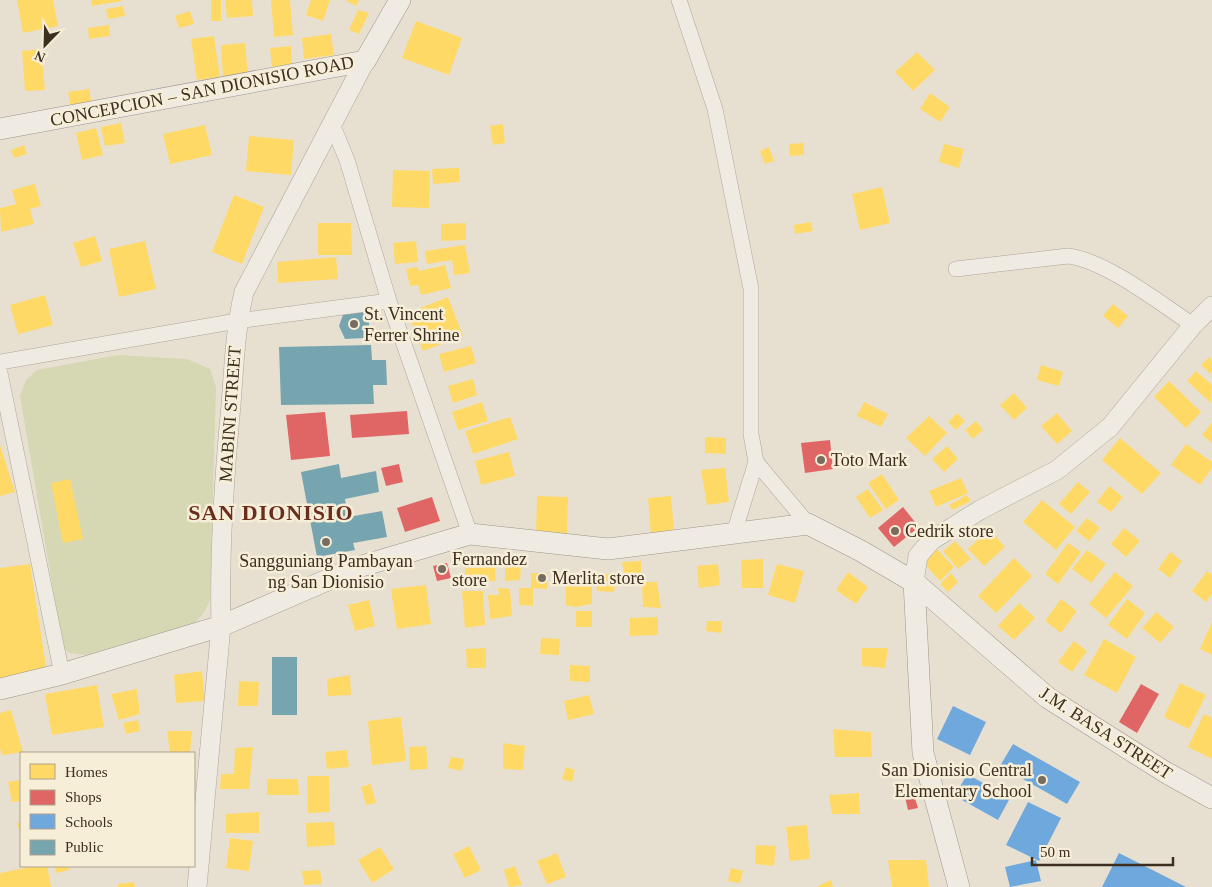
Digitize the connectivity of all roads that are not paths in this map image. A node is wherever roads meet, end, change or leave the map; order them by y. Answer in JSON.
{"nodes":[{"id":1,"x":400,"y":0,"type":"edge"},
{"id":2,"x":680,"y":0,"type":"edge"},
{"id":3,"x":365,"y":61,"type":"junction"},
{"id":4,"x":332,"y":124,"type":"junction"},
{"id":5,"x":0,"y":129,"type":"edge"},
{"id":6,"x":956,"y":269,"type":"dead end"},
{"id":7,"x":389,"y":302,"type":"junction"},
{"id":8,"x":1212,"y":306,"type":"edge"},
{"id":9,"x":237,"y":321,"type":"junction"},
{"id":10,"x":1194,"y":325,"type":"junction"},
{"id":11,"x":0,"y":362,"type":"edge"},
{"id":12,"x":0,"y":373,"type":"edge"},
{"id":13,"x":756,"y":462,"type":"junction"},
{"id":14,"x":808,"y":524,"type":"junction"},
{"id":15,"x":470,"y":534,"type":"junction"},
{"id":16,"x":734,"y":534,"type":"junction"},
{"id":17,"x":914,"y":582,"type":"junction"},
{"id":18,"x":221,"y":626,"type":"junction"},
{"id":19,"x":62,"y":674,"type":"junction"},
{"id":20,"x":0,"y":690,"type":"edge"},
{"id":21,"x":1212,"y":798,"type":"edge"},
{"id":22,"x":197,"y":887,"type":"edge"},
{"id":23,"x":959,"y":887,"type":"edge"}],
"edges":[{"from":1,"to":3,"type":"main road","name":"CONCEPCION – SAN DIONISIO ROAD"},
{"from":2,"to":13,"type":"street"},
{"from":3,"to":4,"type":"street","name":"MABINI STREET"},
{"from":3,"to":5,"type":"main road","name":"CONCEPCION – SAN DIONISIO ROAD"},
{"from":4,"to":7,"type":"street"},
{"from":4,"to":9,"type":"street","name":"MABINI STREET"},
{"from":6,"to":10,"type":"street"},
{"from":7,"to":9,"type":"street"},
{"from":7,"to":15,"type":"street"},
{"from":8,"to":10,"type":"street"},
{"from":9,"to":11,"type":"street"},
{"from":9,"to":18,"type":"street","name":"MABINI STREET"},
{"from":10,"to":17,"type":"street"},
{"from":12,"to":19,"type":"street"},
{"from":13,"to":14,"type":"street"},
{"from":13,"to":16,"type":"street"},
{"from":14,"to":16,"type":"main road"},
{"from":14,"to":17,"type":"main road"},
{"from":15,"to":16,"type":"main road"},
{"from":15,"to":18,"type":"main road"},
{"from":17,"to":21,"type":"main road","name":"J.M. BASA STREET"},
{"from":17,"to":23,"type":"main road"},
{"from":18,"to":19,"type":"main road"},
{"from":18,"to":22,"type":"street","name":"MABINI STREET"},
{"from":19,"to":20,"type":"main road"}]}
